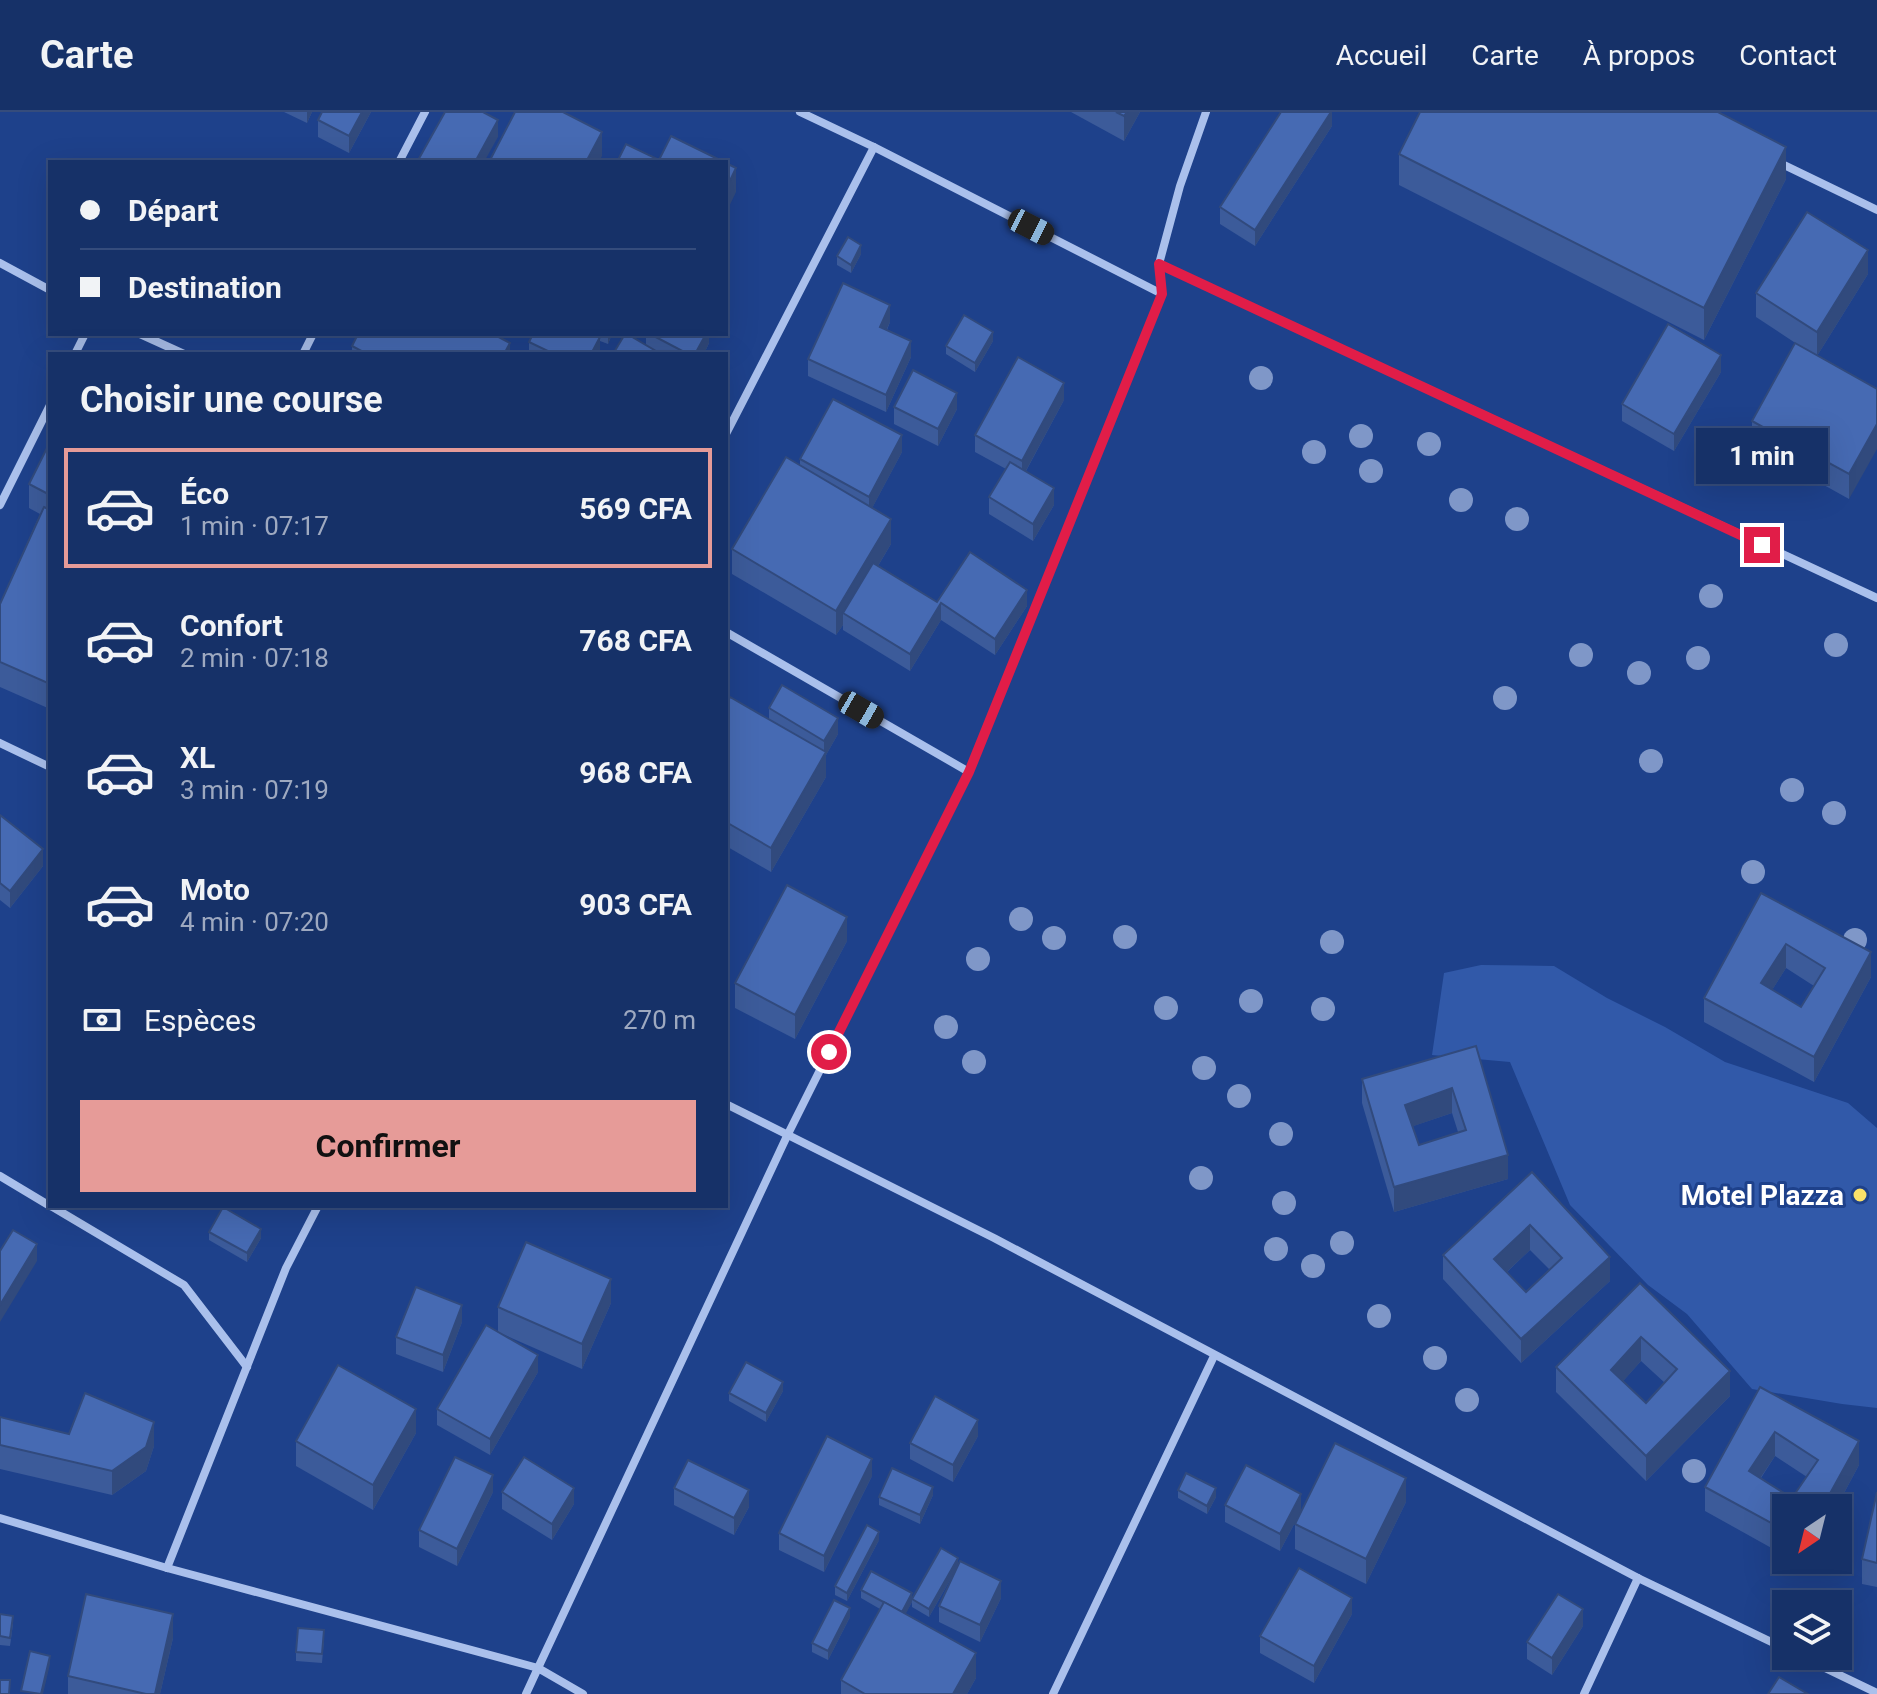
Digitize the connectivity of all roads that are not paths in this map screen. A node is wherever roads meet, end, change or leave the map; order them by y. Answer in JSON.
{"nodes":[{"id":1,"x":425,"y":112,"type":"edge"},
{"id":2,"x":800,"y":112,"type":"edge"},
{"id":3,"x":1206,"y":112,"type":"edge"},
{"id":4,"x":874,"y":147,"type":"junction"},
{"id":5,"x":1763,"y":154,"type":"edge"},
{"id":6,"x":400,"y":160,"type":"edge"},
{"id":7,"x":1877,"y":210,"type":"edge"},
{"id":8,"x":0,"y":263,"type":"edge"},
{"id":9,"x":1159,"y":264,"type":"junction"},
{"id":10,"x":48,"y":289,"type":"edge"},
{"id":11,"x":1162,"y":294,"type":"junction"},
{"id":12,"x":144,"y":336,"type":"edge"},
{"id":13,"x":180,"y":352,"type":"edge"},
{"id":14,"x":48,"y":409,"type":"edge"},
{"id":15,"x":728,"y":430,"type":"edge"},
{"id":16,"x":0,"y":505,"type":"edge"},
{"id":17,"x":1877,"y":598,"type":"edge"},
{"id":18,"x":728,"y":633,"type":"edge"},
{"id":19,"x":0,"y":743,"type":"edge"},
{"id":20,"x":48,"y":766,"type":"edge"},
{"id":21,"x":969,"y":772,"type":"junction"},
{"id":22,"x":728,"y":1105,"type":"edge"},
{"id":23,"x":787,"y":1136,"type":"junction"},
{"id":24,"x":0,"y":1176,"type":"edge"},
{"id":25,"x":48,"y":1205,"type":"edge"},
{"id":26,"x":53,"y":1208,"type":"edge"},
{"id":27,"x":317,"y":1208,"type":"edge"},
{"id":28,"x":1214,"y":1356,"type":"junction"},
{"id":29,"x":247,"y":1367,"type":"junction"},
{"id":30,"x":0,"y":1518,"type":"edge"},
{"id":31,"x":167,"y":1568,"type":"junction"},
{"id":32,"x":1638,"y":1578,"type":"junction"},
{"id":33,"x":1772,"y":1642,"type":"edge"},
{"id":34,"x":538,"y":1668,"type":"junction"},
{"id":35,"x":1829,"y":1670,"type":"edge"},
{"id":36,"x":1877,"y":1693,"type":"edge"},
{"id":37,"x":526,"y":1694,"type":"edge"},
{"id":38,"x":583,"y":1694,"type":"edge"},
{"id":39,"x":1053,"y":1694,"type":"edge"},
{"id":40,"x":1584,"y":1694,"type":"edge"}],
"edges":[{"from":1,"to":6,"type":"street"},
{"from":2,"to":4,"type":"street"},
{"from":3,"to":9,"type":"street"},
{"from":4,"to":11,"type":"street"},
{"from":4,"to":15,"type":"street"},
{"from":5,"to":7,"type":"street"},
{"from":8,"to":10,"type":"street"},
{"from":9,"to":11,"type":"street"},
{"from":9,"to":17,"type":"street"},
{"from":11,"to":21,"type":"street"},
{"from":12,"to":13,"type":"street"},
{"from":14,"to":16,"type":"street"},
{"from":18,"to":21,"type":"street"},
{"from":19,"to":20,"type":"street"},
{"from":21,"to":23,"type":"street"},
{"from":22,"to":23,"type":"street"},
{"from":23,"to":28,"type":"street"},
{"from":23,"to":34,"type":"street"},
{"from":24,"to":25,"type":"street"},
{"from":26,"to":29,"type":"street"},
{"from":27,"to":29,"type":"street"},
{"from":28,"to":32,"type":"street"},
{"from":28,"to":39,"type":"street"},
{"from":29,"to":31,"type":"street"},
{"from":30,"to":31,"type":"street"},
{"from":31,"to":34,"type":"street"},
{"from":32,"to":33,"type":"street"},
{"from":32,"to":40,"type":"street"},
{"from":34,"to":37,"type":"street"},
{"from":34,"to":38,"type":"street"},
{"from":35,"to":36,"type":"street"}]}
